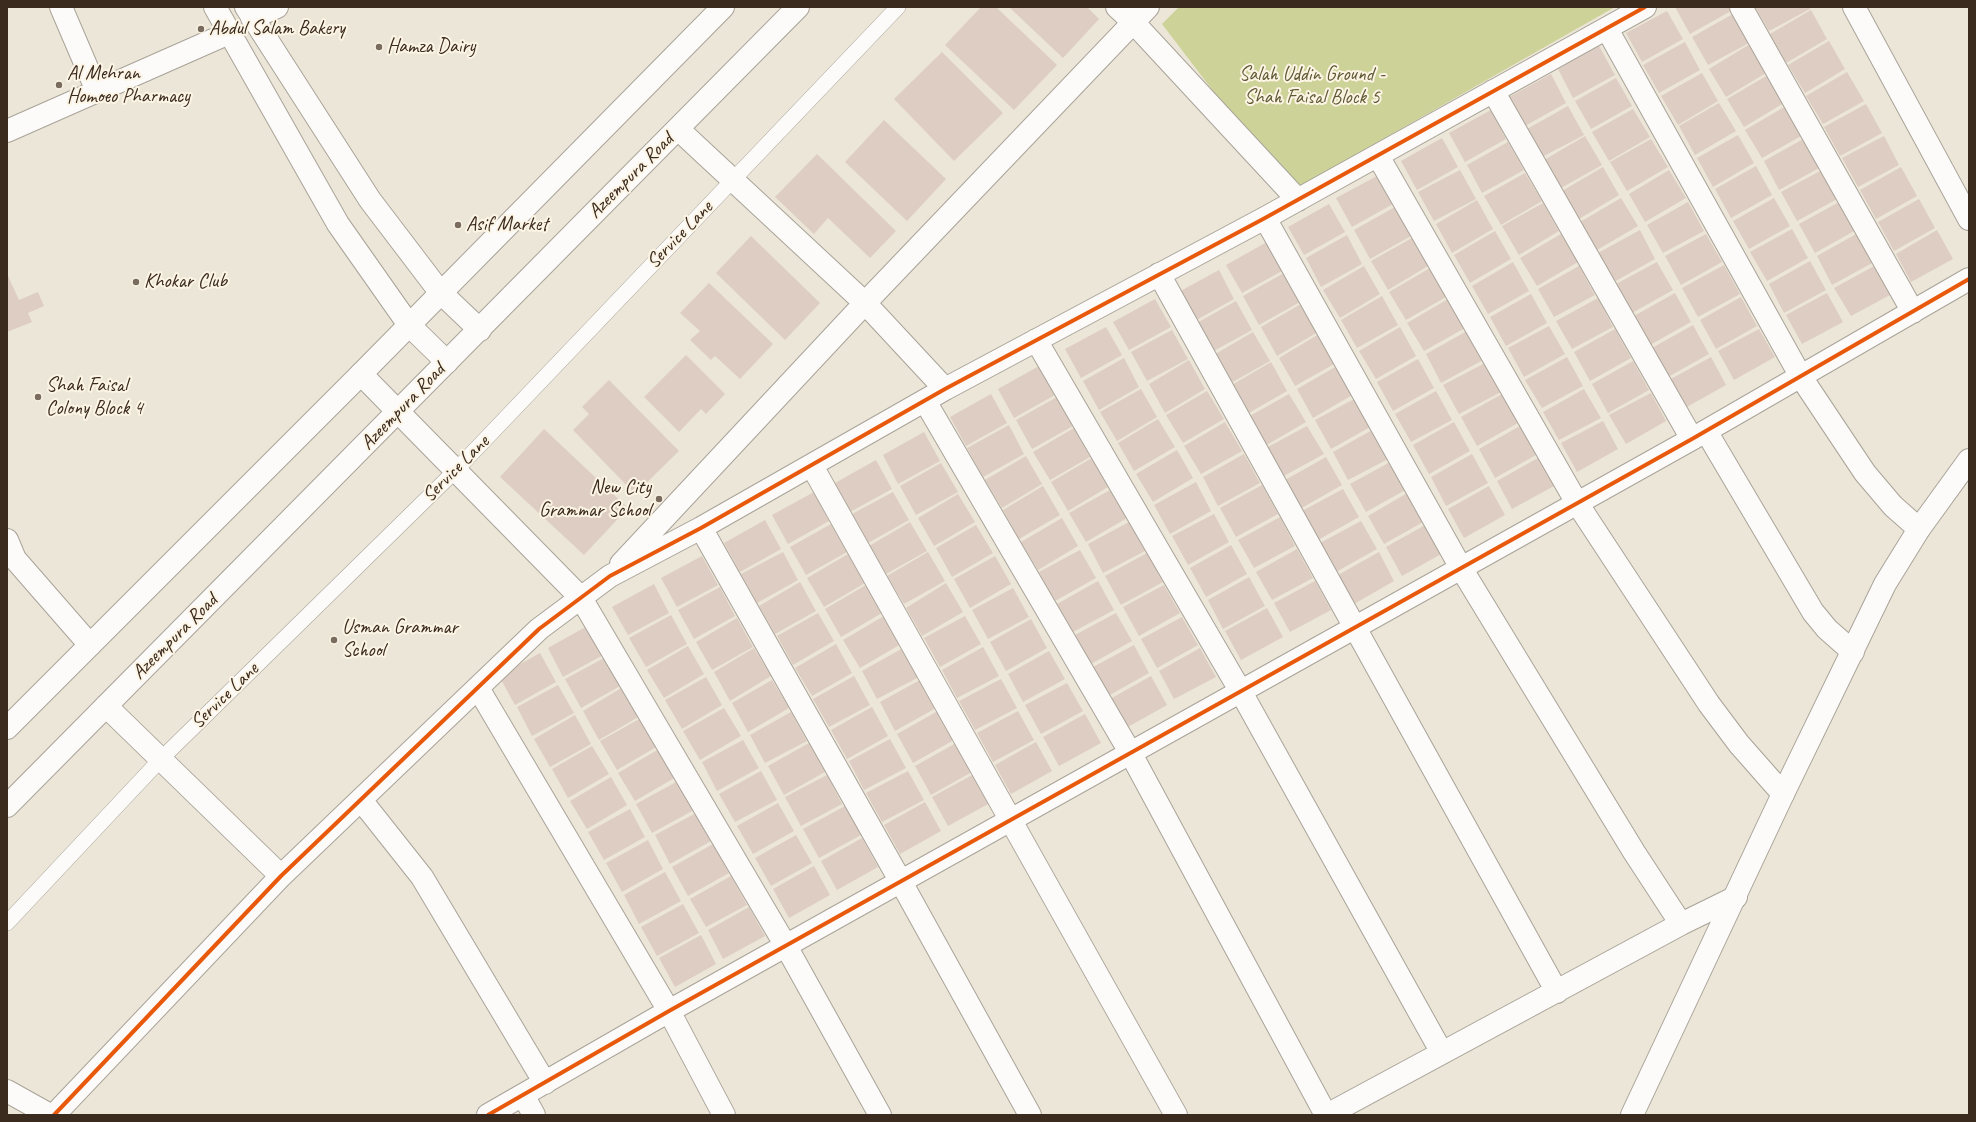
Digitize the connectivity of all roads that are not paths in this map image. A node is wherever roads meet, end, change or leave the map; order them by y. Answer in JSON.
{"nodes":[{"id":1,"x":61,"y":7,"type":"edge"},
{"id":2,"x":214,"y":7,"type":"edge"},
{"id":3,"x":277,"y":7,"type":"edge"},
{"id":4,"x":723,"y":7,"type":"edge"},
{"id":5,"x":798,"y":7,"type":"edge"},
{"id":6,"x":898,"y":7,"type":"edge"},
{"id":7,"x":1117,"y":7,"type":"edge"},
{"id":8,"x":1646,"y":7,"type":"edge"},
{"id":9,"x":1741,"y":7,"type":"edge"},
{"id":10,"x":1854,"y":7,"type":"edge"},
{"id":11,"x":249,"y":12,"type":"edge"},
{"id":12,"x":1141,"y":14,"type":"edge"},
{"id":13,"x":1607,"y":29,"type":"junction"},
{"id":14,"x":229,"y":33,"type":"junction"},
{"id":15,"x":97,"y":91,"type":"junction"},
{"id":16,"x":1493,"y":92,"type":"junction"},
{"id":17,"x":678,"y":129,"type":"junction"},
{"id":18,"x":7,"y":131,"type":"edge"},
{"id":19,"x":1378,"y":156,"type":"junction"},
{"id":20,"x":732,"y":181,"type":"junction"},
{"id":21,"x":1298,"y":200,"type":"junction"},
{"id":22,"x":1265,"y":218,"type":"junction"},
{"id":23,"x":1969,"y":219,"type":"edge"},
{"id":24,"x":1159,"y":274,"type":"junction"},
{"id":25,"x":1969,"y":279,"type":"edge"},
{"id":26,"x":440,"y":292,"type":"junction"},
{"id":27,"x":865,"y":303,"type":"junction"},
{"id":28,"x":1912,"y":312,"type":"junction"},
{"id":29,"x":409,"y":325,"type":"junction"},
{"id":30,"x":480,"y":330,"type":"junction"},
{"id":31,"x":1036,"y":340,"type":"junction"},
{"id":32,"x":447,"y":362,"type":"junction"},
{"id":33,"x":361,"y":374,"type":"junction"},
{"id":34,"x":1801,"y":377,"type":"junction"},
{"id":35,"x":945,"y":389,"type":"junction"},
{"id":36,"x":925,"y":401,"type":"junction"},
{"id":37,"x":399,"y":412,"type":"junction"},
{"id":38,"x":1699,"y":435,"type":"junction"},
{"id":39,"x":1969,"y":460,"type":"edge"},
{"id":40,"x":812,"y":466,"type":"junction"},
{"id":41,"x":456,"y":470,"type":"junction"},
{"id":42,"x":1577,"y":503,"type":"junction"},
{"id":43,"x":701,"y":528,"type":"junction"},
{"id":44,"x":1919,"y":529,"type":"junction"},
{"id":45,"x":10,"y":555,"type":"edge"},
{"id":46,"x":1461,"y":568,"type":"junction"},
{"id":47,"x":610,"y":576,"type":"junction"},
{"id":48,"x":581,"y":598,"type":"junction"},
{"id":49,"x":1355,"y":629,"type":"junction"},
{"id":50,"x":90,"y":645,"type":"junction"},
{"id":51,"x":1853,"y":652,"type":"junction"},
{"id":52,"x":478,"y":688,"type":"junction"},
{"id":53,"x":1241,"y":692,"type":"junction"},
{"id":54,"x":106,"y":706,"type":"junction"},
{"id":55,"x":7,"y":728,"type":"edge"},
{"id":56,"x":1131,"y":754,"type":"junction"},
{"id":57,"x":161,"y":759,"type":"junction"},
{"id":58,"x":1783,"y":794,"type":"junction"},
{"id":59,"x":361,"y":800,"type":"junction"},
{"id":60,"x":7,"y":806,"type":"edge"},
{"id":61,"x":1010,"y":821,"type":"junction"},
{"id":62,"x":281,"y":876,"type":"junction"},
{"id":63,"x":901,"y":882,"type":"junction"},
{"id":64,"x":1736,"y":897,"type":"junction"},
{"id":65,"x":7,"y":923,"type":"edge"},
{"id":66,"x":1681,"y":924,"type":"junction"},
{"id":67,"x":786,"y":946,"type":"junction"},
{"id":68,"x":1557,"y":992,"type":"junction"},
{"id":69,"x":669,"y":1012,"type":"junction"},
{"id":70,"x":1442,"y":1053,"type":"junction"},
{"id":71,"x":545,"y":1082,"type":"junction"},
{"id":72,"x":7,"y":1091,"type":"edge"},
{"id":73,"x":523,"y":1095,"type":"junction"},
{"id":74,"x":50,"y":1115,"type":"edge"},
{"id":75,"x":54,"y":1115,"type":"edge"},
{"id":76,"x":488,"y":1115,"type":"edge"},
{"id":77,"x":534,"y":1115,"type":"edge"},
{"id":78,"x":724,"y":1115,"type":"edge"},
{"id":79,"x":880,"y":1115,"type":"edge"},
{"id":80,"x":1030,"y":1115,"type":"edge"},
{"id":81,"x":1176,"y":1115,"type":"edge"},
{"id":82,"x":1326,"y":1115,"type":"edge"},
{"id":83,"x":1632,"y":1115,"type":"edge"}],
"edges":[{"from":1,"to":15,"type":"street"},
{"from":2,"to":14,"type":"street"},
{"from":3,"to":11,"type":"street"},
{"from":4,"to":26,"type":"street"},
{"from":5,"to":17,"type":"street","name":"Azeempura Road"},
{"from":6,"to":20,"type":"lane","name":"Service Lane"},
{"from":7,"to":12,"type":"street"},
{"from":8,"to":13,"type":"street"},
{"from":9,"to":28,"type":"street"},
{"from":10,"to":23,"type":"street"},
{"from":11,"to":26,"type":"street"},
{"from":12,"to":21,"type":"street"},
{"from":12,"to":27,"type":"street"},
{"from":13,"to":16,"type":"street"},
{"from":13,"to":34,"type":"street"},
{"from":14,"to":15,"type":"street"},
{"from":14,"to":29,"type":"street"},
{"from":15,"to":18,"type":"street"},
{"from":16,"to":19,"type":"street"},
{"from":16,"to":38,"type":"street"},
{"from":17,"to":20,"type":"street"},
{"from":17,"to":30,"type":"street","name":"Azeempura Road"},
{"from":19,"to":21,"type":"street"},
{"from":19,"to":42,"type":"street"},
{"from":20,"to":27,"type":"street"},
{"from":20,"to":41,"type":"lane","name":"Service Lane"},
{"from":21,"to":22,"type":"street"},
{"from":22,"to":24,"type":"street"},
{"from":22,"to":46,"type":"street"},
{"from":24,"to":31,"type":"street"},
{"from":24,"to":49,"type":"street"},
{"from":25,"to":28,"type":"street"},
{"from":26,"to":29,"type":"street"},
{"from":26,"to":30,"type":"street"},
{"from":27,"to":35,"type":"street"},
{"from":27,"to":47,"type":"street"},
{"from":28,"to":34,"type":"street"},
{"from":29,"to":32,"type":"street"},
{"from":29,"to":33,"type":"street"},
{"from":30,"to":32,"type":"street","name":"Azeempura Road"},
{"from":31,"to":35,"type":"street"},
{"from":31,"to":53,"type":"street"},
{"from":32,"to":37,"type":"street","name":"Azeempura Road"},
{"from":33,"to":37,"type":"street"},
{"from":33,"to":50,"type":"street"},
{"from":34,"to":38,"type":"street"},
{"from":34,"to":44,"type":"street"},
{"from":35,"to":36,"type":"street"},
{"from":36,"to":40,"type":"street"},
{"from":36,"to":56,"type":"street"},
{"from":37,"to":41,"type":"street"},
{"from":37,"to":54,"type":"street","name":"Azeempura Road"},
{"from":38,"to":42,"type":"street"},
{"from":38,"to":51,"type":"street"},
{"from":39,"to":44,"type":"street"},
{"from":40,"to":43,"type":"street"},
{"from":40,"to":61,"type":"street"},
{"from":41,"to":48,"type":"street"},
{"from":41,"to":57,"type":"lane","name":"Service Lane"},
{"from":42,"to":46,"type":"street"},
{"from":42,"to":58,"type":"street"},
{"from":43,"to":47,"type":"street"},
{"from":43,"to":63,"type":"street"},
{"from":44,"to":51,"type":"street"},
{"from":45,"to":50,"type":"street"},
{"from":46,"to":49,"type":"street"},
{"from":46,"to":66,"type":"street"},
{"from":47,"to":48,"type":"street"},
{"from":48,"to":52,"type":"street"},
{"from":48,"to":67,"type":"street"},
{"from":49,"to":53,"type":"street"},
{"from":49,"to":68,"type":"street"},
{"from":50,"to":55,"type":"street"},
{"from":51,"to":58,"type":"street"},
{"from":52,"to":59,"type":"street"},
{"from":52,"to":69,"type":"street"},
{"from":53,"to":56,"type":"street"},
{"from":53,"to":70,"type":"street"},
{"from":54,"to":57,"type":"street"},
{"from":54,"to":60,"type":"street","name":"Azeempura Road"},
{"from":56,"to":61,"type":"street"},
{"from":56,"to":82,"type":"street"},
{"from":57,"to":62,"type":"street"},
{"from":57,"to":65,"type":"lane","name":"Service Lane"},
{"from":58,"to":64,"type":"street"},
{"from":59,"to":62,"type":"street"},
{"from":59,"to":71,"type":"street"},
{"from":61,"to":63,"type":"street"},
{"from":61,"to":81,"type":"street"},
{"from":62,"to":75,"type":"street"},
{"from":63,"to":67,"type":"street"},
{"from":63,"to":80,"type":"street"},
{"from":64,"to":66,"type":"street"},
{"from":64,"to":83,"type":"street"},
{"from":66,"to":68,"type":"street"},
{"from":67,"to":69,"type":"street"},
{"from":67,"to":79,"type":"street"},
{"from":68,"to":70,"type":"street"},
{"from":69,"to":71,"type":"street"},
{"from":69,"to":78,"type":"street"},
{"from":70,"to":82,"type":"street"},
{"from":71,"to":73,"type":"street"},
{"from":72,"to":74,"type":"street"},
{"from":73,"to":76,"type":"street"},
{"from":73,"to":77,"type":"street"}]}
